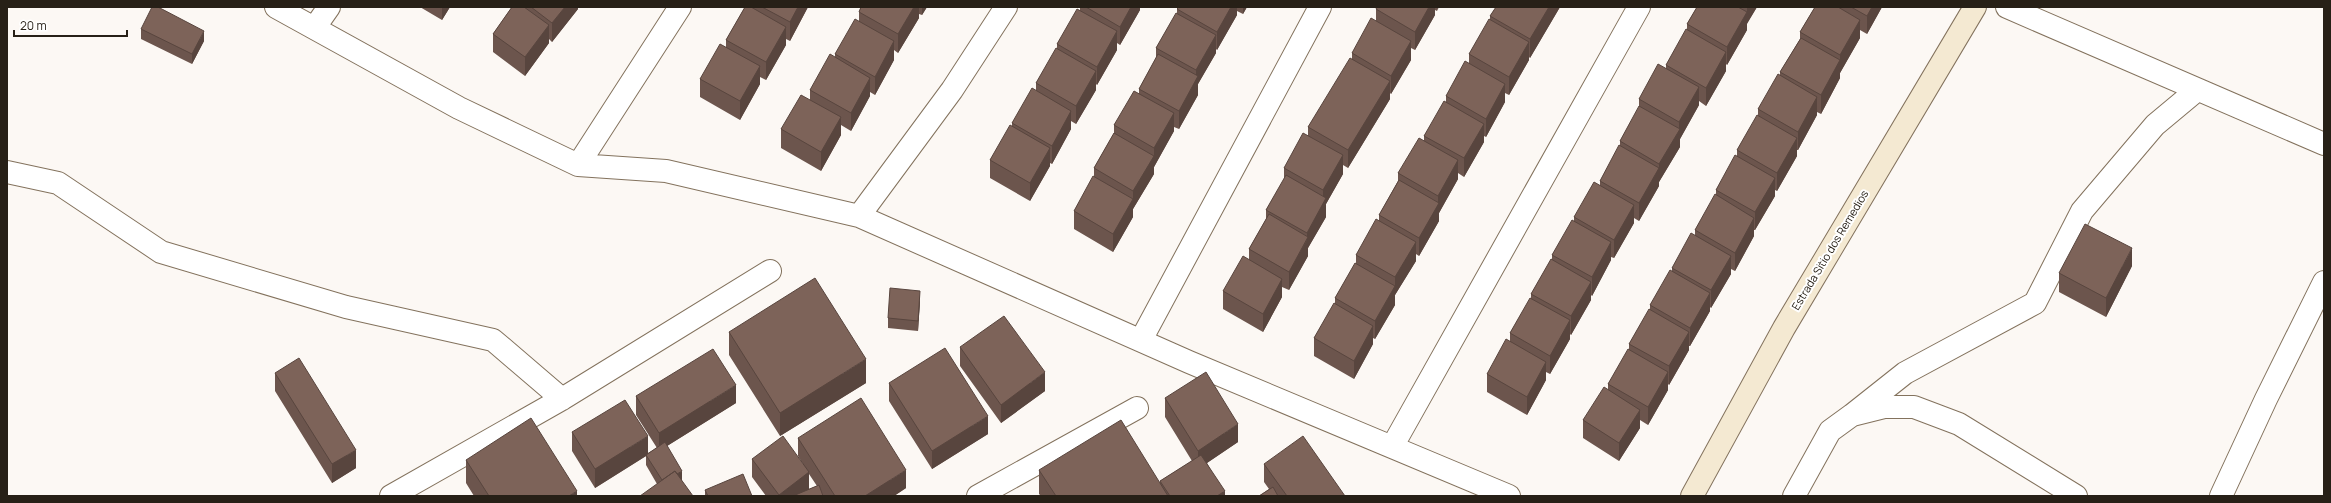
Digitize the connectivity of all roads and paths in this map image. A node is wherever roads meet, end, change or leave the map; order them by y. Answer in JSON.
{"nodes":[{"id":1,"x":276,"y":7,"type":"edge"},
{"id":2,"x":329,"y":7,"type":"edge"},
{"id":3,"x":680,"y":7,"type":"edge"},
{"id":4,"x":1006,"y":7,"type":"edge"},
{"id":5,"x":1320,"y":7,"type":"edge"},
{"id":6,"x":1639,"y":7,"type":"edge"},
{"id":7,"x":1975,"y":7,"type":"edge"},
{"id":8,"x":2007,"y":7,"type":"edge"},
{"id":9,"x":315,"y":27,"type":"junction"},
{"id":10,"x":2197,"y":90,"type":"junction"},
{"id":11,"x":2324,"y":144,"type":"edge"},
{"id":12,"x":578,"y":165,"type":"junction"},
{"id":13,"x":7,"y":172,"type":"edge"},
{"id":14,"x":858,"y":216,"type":"junction"},
{"id":15,"x":770,"y":271,"type":"dead end"},
{"id":16,"x":2324,"y":282,"type":"edge"},
{"id":17,"x":1140,"y":340,"type":"junction"},
{"id":18,"x":562,"y":399,"type":"junction"},
{"id":19,"x":1137,"y":408,"type":"dead end"},
{"id":20,"x":1852,"y":415,"type":"junction"},
{"id":21,"x":1392,"y":447,"type":"junction"},
{"id":22,"x":391,"y":496,"type":"edge"},
{"id":23,"x":978,"y":496,"type":"edge"},
{"id":24,"x":1509,"y":496,"type":"edge"},
{"id":25,"x":1692,"y":496,"type":"edge"},
{"id":26,"x":1794,"y":496,"type":"edge"},
{"id":27,"x":2076,"y":496,"type":"edge"},
{"id":28,"x":2221,"y":496,"type":"edge"}],
"edges":[{"from":1,"to":9,"type":"street"},
{"from":2,"to":9,"type":"street"},
{"from":3,"to":12,"type":"street"},
{"from":4,"to":14,"type":"street"},
{"from":5,"to":17,"type":"street"},
{"from":6,"to":21,"type":"street"},
{"from":7,"to":25,"type":"street","name":"Estrada Sitio dos Remedios"},
{"from":8,"to":10,"type":"street"},
{"from":9,"to":12,"type":"street"},
{"from":10,"to":11,"type":"street"},
{"from":10,"to":20,"type":"street"},
{"from":12,"to":14,"type":"street"},
{"from":13,"to":18,"type":"street"},
{"from":14,"to":17,"type":"street"},
{"from":15,"to":18,"type":"street"},
{"from":16,"to":28,"type":"street"},
{"from":17,"to":21,"type":"street"},
{"from":18,"to":22,"type":"street"},
{"from":19,"to":23,"type":"street"},
{"from":20,"to":26,"type":"street"},
{"from":20,"to":27,"type":"street"},
{"from":21,"to":24,"type":"street"}]}
